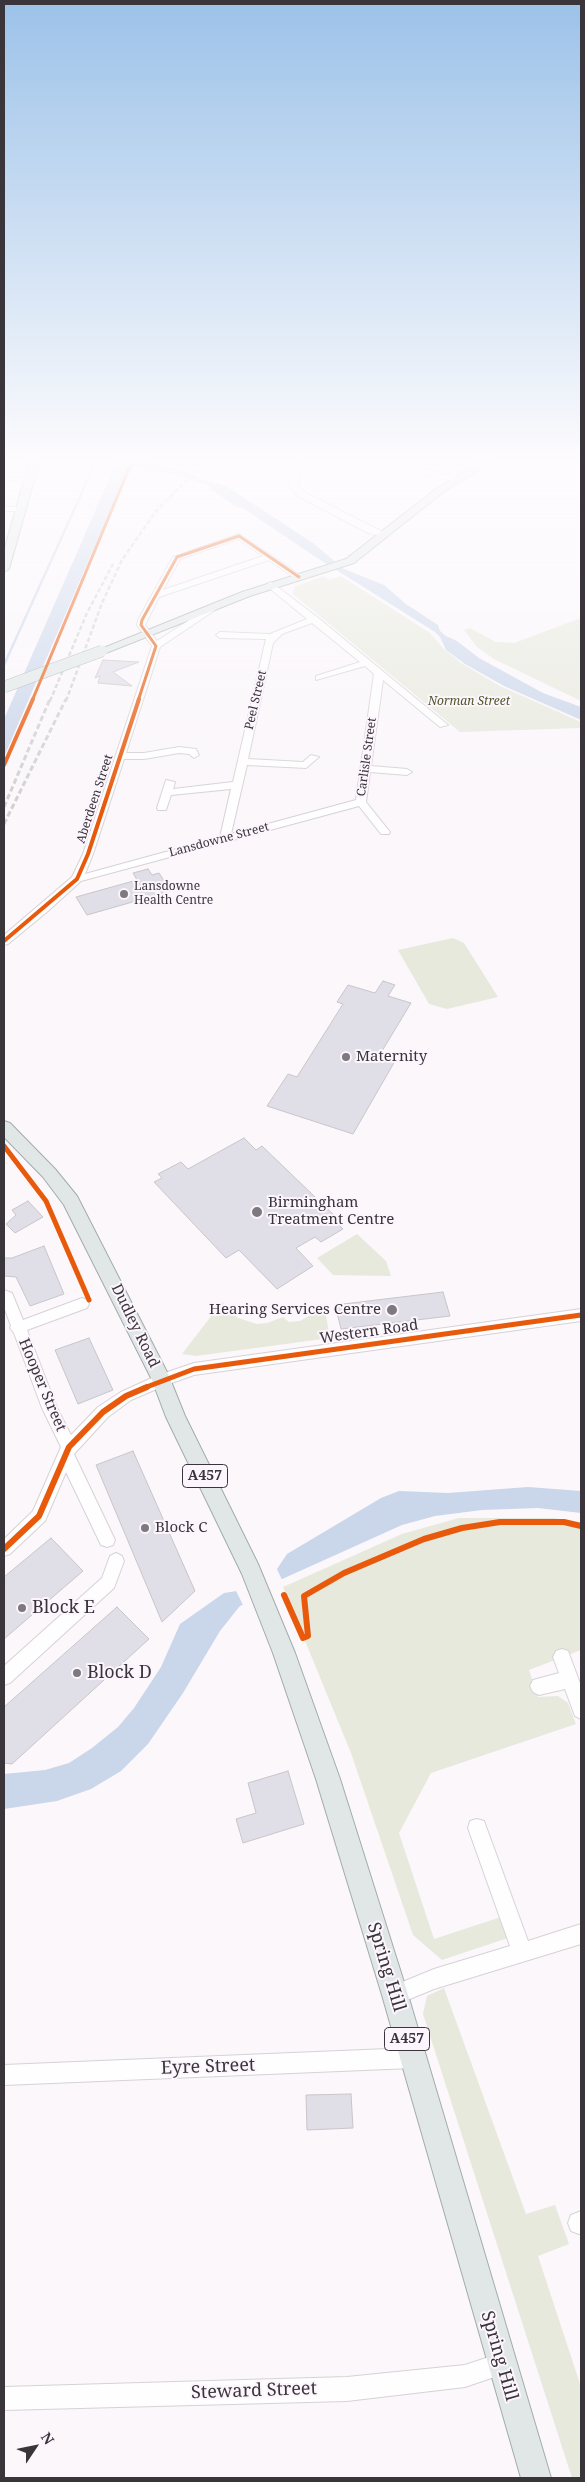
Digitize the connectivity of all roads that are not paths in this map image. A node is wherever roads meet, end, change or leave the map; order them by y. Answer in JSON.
{"nodes":[{"id":1,"x":167,"y":575,"type":"edge"},
{"id":2,"x":214,"y":575,"type":"edge"},
{"id":3,"x":295,"y":575,"type":"edge"},
{"id":4,"x":307,"y":575,"type":"edge"},
{"id":5,"x":298,"y":577,"type":"junction"},
{"id":6,"x":271,"y":585,"type":"junction"},
{"id":7,"x":156,"y":595,"type":"junction"},
{"id":8,"x":221,"y":603,"type":"junction"},
{"id":9,"x":314,"y":619,"type":"junction"},
{"id":10,"x":148,"y":634,"type":"junction"},
{"id":11,"x":220,"y":635,"type":"dead end"},
{"id":12,"x":272,"y":637,"type":"junction"},
{"id":13,"x":156,"y":646,"type":"junction"},
{"id":14,"x":367,"y":662,"type":"junction"},
{"id":15,"x":379,"y":673,"type":"junction"},
{"id":16,"x":319,"y":678,"type":"dead end"},
{"id":17,"x":4,"y":687,"type":"edge"},
{"id":18,"x":443,"y":725,"type":"dead end"},
{"id":19,"x":194,"y":755,"type":"dead end"},
{"id":20,"x":119,"y":756,"type":"junction"},
{"id":21,"x":314,"y":757,"type":"dead end"},
{"id":22,"x":242,"y":762,"type":"junction"},
{"id":23,"x":366,"y":769,"type":"junction"},
{"id":24,"x":407,"y":772,"type":"dead end"},
{"id":25,"x":170,"y":782,"type":"dead end"},
{"id":26,"x":236,"y":785,"type":"junction"},
{"id":27,"x":166,"y":793,"type":"junction"},
{"id":28,"x":360,"y":802,"type":"junction"},
{"id":29,"x":162,"y":808,"type":"dead end"},
{"id":30,"x":385,"y":832,"type":"dead end"},
{"id":31,"x":224,"y":839,"type":"junction"},
{"id":32,"x":77,"y":878,"type":"junction"},
{"id":33,"x":4,"y":941,"type":"edge"},
{"id":34,"x":4,"y":1127,"type":"edge"},
{"id":35,"x":4,"y":1296,"type":"edge"},
{"id":36,"x":82,"y":1304,"type":"dead end"},
{"id":37,"x":581,"y":1315,"type":"edge"},
{"id":38,"x":18,"y":1328,"type":"junction"},
{"id":39,"x":161,"y":1380,"type":"junction"},
{"id":40,"x":67,"y":1451,"type":"junction"},
{"id":41,"x":106,"y":1540,"type":"dead end"},
{"id":42,"x":4,"y":1550,"type":"edge"},
{"id":43,"x":116,"y":1561,"type":"dead end"},
{"id":44,"x":265,"y":1604,"type":"joint"},
{"id":45,"x":562,"y":1657,"type":"dead end"},
{"id":46,"x":4,"y":1677,"type":"edge"},
{"id":47,"x":570,"y":1679,"type":"junction"},
{"id":48,"x":539,"y":1686,"type":"dead end"},
{"id":49,"x":581,"y":1710,"type":"edge"},
{"id":50,"x":477,"y":1828,"type":"dead end"},
{"id":51,"x":581,"y":1934,"type":"edge"},
{"id":52,"x":522,"y":1952,"type":"junction"},
{"id":53,"x":395,"y":1995,"type":"junction"},
{"id":54,"x":412,"y":2058,"type":"junction"},
{"id":55,"x":4,"y":2075,"type":"edge"},
{"id":56,"x":501,"y":2364,"type":"junction"},
{"id":57,"x":4,"y":2399,"type":"edge"},
{"id":58,"x":536,"y":2478,"type":"edge"}],
"edges":[{"from":1,"to":7,"type":"street"},
{"from":2,"to":7,"type":"street"},
{"from":3,"to":5,"type":"street"},
{"from":4,"to":5,"type":"main road"},
{"from":5,"to":6,"type":"main road"},
{"from":6,"to":8,"type":"main road"},
{"from":6,"to":9,"type":"street"},
{"from":7,"to":10,"type":"street"},
{"from":8,"to":10,"type":"main road"},
{"from":8,"to":13,"type":"street"},
{"from":9,"to":12,"type":"street"},
{"from":9,"to":14,"type":"street"},
{"from":10,"to":13,"type":"street"},
{"from":10,"to":17,"type":"main road","bridge":true},
{"from":11,"to":12,"type":"street"},
{"from":12,"to":22,"type":"street","name":"Peel Street"},
{"from":13,"to":20,"type":"street","name":"Aberdeen Street"},
{"from":14,"to":15,"type":"street"},
{"from":14,"to":16,"type":"street"},
{"from":15,"to":18,"type":"street"},
{"from":15,"to":23,"type":"street","name":"Carlisle Street"},
{"from":19,"to":20,"type":"street","name":"Aberdeen Street"},
{"from":20,"to":32,"type":"street","name":"Aberdeen Street"},
{"from":21,"to":22,"type":"street"},
{"from":22,"to":26,"type":"street","name":"Peel Street"},
{"from":23,"to":24,"type":"street"},
{"from":23,"to":28,"type":"street","name":"Carlisle Street"},
{"from":25,"to":27,"type":"street"},
{"from":26,"to":27,"type":"street"},
{"from":26,"to":31,"type":"street","name":"Peel Street"},
{"from":27,"to":29,"type":"street"},
{"from":28,"to":30,"type":"street","name":"Carlisle Street"},
{"from":28,"to":31,"type":"street","name":"Lansdowne Street"},
{"from":31,"to":32,"type":"street","name":"Lansdowne Street"},
{"from":32,"to":33,"type":"street","name":"Aberdeen Street"},
{"from":34,"to":39,"type":"main road","name":"Dudley Road","number":"A457"},
{"from":35,"to":38,"type":"street","name":"Hooper Street"},
{"from":36,"to":38,"type":"street"},
{"from":37,"to":39,"type":"street","name":"Western Road"},
{"from":38,"to":40,"type":"street","name":"Hooper Street"},
{"from":39,"to":40,"type":"street","name":"Western Road"},
{"from":39,"to":44,"type":"main road","name":"Dudley Road","number":"A457"},
{"from":40,"to":41,"type":"street","name":"Hooper Street"},
{"from":40,"to":42,"type":"street"},
{"from":43,"to":46,"type":"street"},
{"from":44,"to":53,"type":"main road","name":"Spring Hill","number":"A457"},
{"from":45,"to":47,"type":"street"},
{"from":47,"to":48,"type":"street"},
{"from":47,"to":49,"type":"street"},
{"from":50,"to":52,"type":"street"},
{"from":51,"to":52,"type":"street"},
{"from":52,"to":53,"type":"street"},
{"from":53,"to":54,"type":"main road","name":"Spring Hill","number":"A457"},
{"from":54,"to":55,"type":"street","name":"Eyre Street"},
{"from":54,"to":56,"type":"main road","name":"Spring Hill","number":"A457"},
{"from":56,"to":57,"type":"street","name":"Steward Street"},
{"from":56,"to":58,"type":"main road","name":"Spring Hill","number":"A457"}]}
